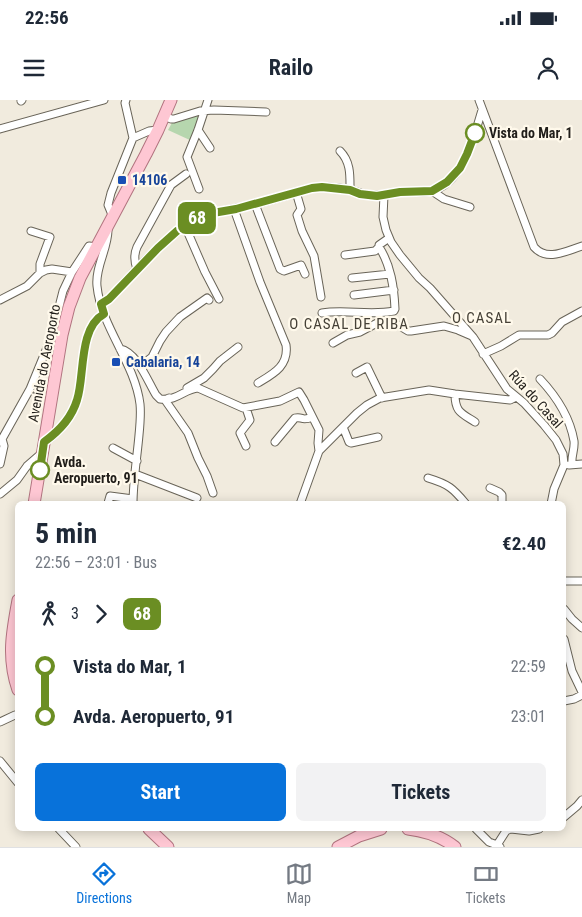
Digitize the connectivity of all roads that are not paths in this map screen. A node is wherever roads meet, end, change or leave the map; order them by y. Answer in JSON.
{"nodes":[{"id":1,"x":104,"y":100,"type":"edge"},
{"id":2,"x":126,"y":100,"type":"edge"},
{"id":3,"x":171,"y":100,"type":"edge"},
{"id":4,"x":208,"y":100,"type":"edge"},
{"id":5,"x":479,"y":100,"type":"edge"},
{"id":6,"x":482,"y":110,"type":"junction"},
{"id":7,"x":204,"y":111,"type":"junction"},
{"id":8,"x":266,"y":112,"type":"dead end"},
{"id":9,"x":165,"y":116,"type":"junction"},
{"id":10,"x":0,"y":129,"type":"edge"},
{"id":11,"x":158,"y":130,"type":"junction"},
{"id":12,"x":198,"y":130,"type":"junction"},
{"id":13,"x":133,"y":138,"type":"junction"},
{"id":14,"x":210,"y":148,"type":"dead end"},
{"id":15,"x":340,"y":150,"type":"dead end"},
{"id":16,"x":186,"y":174,"type":"dead end"},
{"id":17,"x":199,"y":189,"type":"dead end"},
{"id":18,"x":350,"y":190,"type":"junction"},
{"id":19,"x":432,"y":191,"type":"junction"},
{"id":20,"x":296,"y":192,"type":"junction"},
{"id":21,"x":384,"y":195,"type":"junction"},
{"id":22,"x":255,"y":204,"type":"junction"},
{"id":23,"x":470,"y":207,"type":"dead end"},
{"id":24,"x":234,"y":209,"type":"junction"},
{"id":25,"x":110,"y":222,"type":"junction"},
{"id":26,"x":185,"y":226,"type":"junction"},
{"id":27,"x":30,"y":231,"type":"dead end"},
{"id":28,"x":389,"y":238,"type":"junction"},
{"id":29,"x":582,"y":246,"type":"edge"},
{"id":30,"x":96,"y":247,"type":"junction"},
{"id":31,"x":379,"y":247,"type":"junction"},
{"id":32,"x":345,"y":255,"type":"dead end"},
{"id":33,"x":137,"y":269,"type":"junction"},
{"id":34,"x":72,"y":272,"type":"junction"},
{"id":35,"x":40,"y":273,"type":"junction"},
{"id":36,"x":305,"y":274,"type":"dead end"},
{"id":37,"x":390,"y":274,"type":"junction"},
{"id":38,"x":352,"y":278,"type":"dead end"},
{"id":39,"x":394,"y":290,"type":"junction"},
{"id":40,"x":354,"y":295,"type":"dead end"},
{"id":41,"x":320,"y":297,"type":"dead end"},
{"id":42,"x":219,"y":298,"type":"dead end"},
{"id":43,"x":0,"y":300,"type":"edge"},
{"id":44,"x":209,"y":300,"type":"dead end"},
{"id":45,"x":101,"y":304,"type":"junction"},
{"id":46,"x":582,"y":311,"type":"edge"},
{"id":47,"x":322,"y":313,"type":"dead end"},
{"id":48,"x":104,"y":314,"type":"junction"},
{"id":49,"x":473,"y":337,"type":"junction"},
{"id":50,"x":333,"y":343,"type":"dead end"},
{"id":51,"x":238,"y":347,"type":"dead end"},
{"id":52,"x":120,"y":349,"type":"junction"},
{"id":53,"x":483,"y":354,"type":"junction"},
{"id":54,"x":140,"y":366,"type":"junction"},
{"id":55,"x":356,"y":373,"type":"dead end"},
{"id":56,"x":540,"y":379,"type":"dead end"},
{"id":57,"x":258,"y":383,"type":"dead end"},
{"id":58,"x":455,"y":394,"type":"junction"},
{"id":59,"x":516,"y":397,"type":"junction"},
{"id":60,"x":382,"y":398,"type":"junction"},
{"id":61,"x":165,"y":400,"type":"junction"},
{"id":62,"x":246,"y":408,"type":"junction"},
{"id":63,"x":312,"y":417,"type":"junction"},
{"id":64,"x":475,"y":422,"type":"dead end"},
{"id":65,"x":343,"y":427,"type":"junction"},
{"id":66,"x":378,"y":437,"type":"dead end"},
{"id":67,"x":1,"y":439,"type":"edge"},
{"id":68,"x":275,"y":442,"type":"dead end"},
{"id":69,"x":246,"y":446,"type":"dead end"},
{"id":70,"x":43,"y":448,"type":"junction"},
{"id":71,"x":113,"y":448,"type":"dead end"},
{"id":72,"x":319,"y":451,"type":"junction"},
{"id":73,"x":136,"y":461,"type":"junction"},
{"id":74,"x":0,"y":464,"type":"edge"},
{"id":75,"x":582,"y":464,"type":"edge"},
{"id":76,"x":568,"y":465,"type":"junction"},
{"id":77,"x":136,"y":474,"type":"junction"},
{"id":78,"x":428,"y":478,"type":"dead end"},
{"id":79,"x":490,"y":488,"type":"dead end"},
{"id":80,"x":213,"y":493,"type":"dead end"},
{"id":81,"x":0,"y":494,"type":"edge"},
{"id":82,"x":197,"y":498,"type":"dead end"},
{"id":83,"x":34,"y":501,"type":"edge"},
{"id":84,"x":109,"y":501,"type":"edge"},
{"id":85,"x":133,"y":501,"type":"edge"},
{"id":86,"x":301,"y":501,"type":"edge"},
{"id":87,"x":464,"y":501,"type":"edge"},
{"id":88,"x":502,"y":501,"type":"edge"},
{"id":89,"x":552,"y":501,"type":"edge"},
{"id":90,"x":566,"y":581,"type":"edge"},
{"id":91,"x":582,"y":581,"type":"edge"},
{"id":92,"x":566,"y":612,"type":"edge"},
{"id":93,"x":15,"y":619,"type":"edge"},
{"id":94,"x":582,"y":628,"type":"edge"},
{"id":95,"x":566,"y":647,"type":"edge"},
{"id":96,"x":15,"y":674,"type":"edge"},
{"id":97,"x":582,"y":693,"type":"edge"},
{"id":98,"x":566,"y":701,"type":"edge"},
{"id":99,"x":15,"y":715,"type":"dead end"},
{"id":100,"x":0,"y":722,"type":"edge"},
{"id":101,"x":0,"y":762,"type":"edge"},
{"id":102,"x":15,"y":779,"type":"edge"},
{"id":103,"x":582,"y":800,"type":"edge"},
{"id":104,"x":566,"y":815,"type":"edge"},
{"id":105,"x":61,"y":831,"type":"edge"},
{"id":106,"x":151,"y":831,"type":"edge"},
{"id":107,"x":375,"y":831,"type":"edge"},
{"id":108,"x":415,"y":831,"type":"edge"},
{"id":109,"x":478,"y":831,"type":"edge"},
{"id":110,"x":506,"y":831,"type":"edge"},
{"id":111,"x":499,"y":846,"type":"edge"},
{"id":112,"x":76,"y":847,"type":"edge"},
{"id":113,"x":168,"y":847,"type":"edge"},
{"id":114,"x":338,"y":847,"type":"edge"},
{"id":115,"x":455,"y":847,"type":"edge"}],
"edges":[{"from":1,"to":10,"type":"street"},
{"from":2,"to":13,"type":"street"},
{"from":3,"to":9,"type":"main road","name":"Avenida do Aeroporto"},
{"from":4,"to":7,"type":"street"},
{"from":5,"to":6,"type":"street"},
{"from":6,"to":19,"type":"street"},
{"from":6,"to":29,"type":"street"},
{"from":7,"to":8,"type":"street"},
{"from":7,"to":9,"type":"street"},
{"from":7,"to":12,"type":"street"},
{"from":9,"to":11,"type":"main road","name":"Avenida do Aeroporto"},
{"from":11,"to":13,"type":"street"},
{"from":11,"to":25,"type":"main road","name":"Avenida do Aeroporto"},
{"from":12,"to":14,"type":"street"},
{"from":12,"to":17,"type":"street"},
{"from":13,"to":25,"type":"street"},
{"from":15,"to":18,"type":"street"},
{"from":16,"to":33,"type":"street"},
{"from":18,"to":20,"type":"street"},
{"from":18,"to":21,"type":"street"},
{"from":19,"to":21,"type":"street"},
{"from":19,"to":23,"type":"street"},
{"from":20,"to":22,"type":"street"},
{"from":20,"to":41,"type":"street"},
{"from":21,"to":28,"type":"street","name":"Rúa do Casal"},
{"from":22,"to":24,"type":"street"},
{"from":22,"to":36,"type":"street"},
{"from":24,"to":26,"type":"street"},
{"from":24,"to":57,"type":"street"},
{"from":25,"to":30,"type":"main road","name":"Avenida do Aeroporto"},
{"from":25,"to":45,"type":"street"},
{"from":26,"to":33,"type":"street"},
{"from":26,"to":42,"type":"street"},
{"from":27,"to":35,"type":"street"},
{"from":28,"to":31,"type":"street"},
{"from":28,"to":49,"type":"street","name":"Rúa do Casal"},
{"from":30,"to":34,"type":"street"},
{"from":30,"to":70,"type":"main road","name":"Avenida do Aeroporto"},
{"from":31,"to":32,"type":"street"},
{"from":31,"to":37,"type":"street"},
{"from":33,"to":45,"type":"street"},
{"from":34,"to":35,"type":"street"},
{"from":34,"to":67,"type":"street"},
{"from":35,"to":43,"type":"street"},
{"from":37,"to":38,"type":"street"},
{"from":37,"to":39,"type":"street"},
{"from":39,"to":40,"type":"street"},
{"from":39,"to":47,"type":"street"},
{"from":44,"to":54,"type":"street"},
{"from":45,"to":48,"type":"street"},
{"from":46,"to":53,"type":"street"},
{"from":48,"to":52,"type":"street"},
{"from":48,"to":70,"type":"street"},
{"from":49,"to":50,"type":"street"},
{"from":49,"to":53,"type":"street","name":"Rúa do Casal"},
{"from":51,"to":61,"type":"street"},
{"from":52,"to":54,"type":"street"},
{"from":52,"to":73,"type":"street"},
{"from":53,"to":59,"type":"street","name":"Rúa do Casal"},
{"from":54,"to":61,"type":"street"},
{"from":55,"to":60,"type":"street"},
{"from":56,"to":76,"type":"street"},
{"from":58,"to":59,"type":"street"},
{"from":58,"to":60,"type":"street"},
{"from":58,"to":64,"type":"street"},
{"from":59,"to":76,"type":"street","name":"Rúa do Casal"},
{"from":60,"to":65,"type":"street"},
{"from":61,"to":62,"type":"street"},
{"from":61,"to":80,"type":"street"},
{"from":62,"to":63,"type":"street"},
{"from":62,"to":69,"type":"street"},
{"from":63,"to":68,"type":"street"},
{"from":63,"to":72,"type":"street"},
{"from":65,"to":66,"type":"street"},
{"from":65,"to":72,"type":"street"},
{"from":67,"to":74,"type":"street"},
{"from":70,"to":81,"type":"street"},
{"from":70,"to":83,"type":"main road","name":"Avenida do Aeroporto"},
{"from":71,"to":73,"type":"street"},
{"from":72,"to":86,"type":"street"},
{"from":73,"to":77,"type":"street"},
{"from":75,"to":76,"type":"street"},
{"from":76,"to":89,"type":"street"},
{"from":77,"to":82,"type":"street"},
{"from":77,"to":85,"type":"street"},
{"from":78,"to":87,"type":"street"},
{"from":79,"to":88,"type":"street"},
{"from":84,"to":85,"type":"street"},
{"from":90,"to":91,"type":"street"},
{"from":92,"to":94,"type":"street"},
{"from":93,"to":96,"type":"main road"},
{"from":95,"to":97,"type":"street"},
{"from":97,"to":98,"type":"street"},
{"from":99,"to":100,"type":"street"},
{"from":101,"to":102,"type":"street"},
{"from":103,"to":104,"type":"street"},
{"from":105,"to":112,"type":"street"},
{"from":106,"to":113,"type":"main road"},
{"from":107,"to":114,"type":"main road"},
{"from":108,"to":115,"type":"main road"},
{"from":109,"to":111,"type":"street"},
{"from":110,"to":111,"type":"street"}]}
